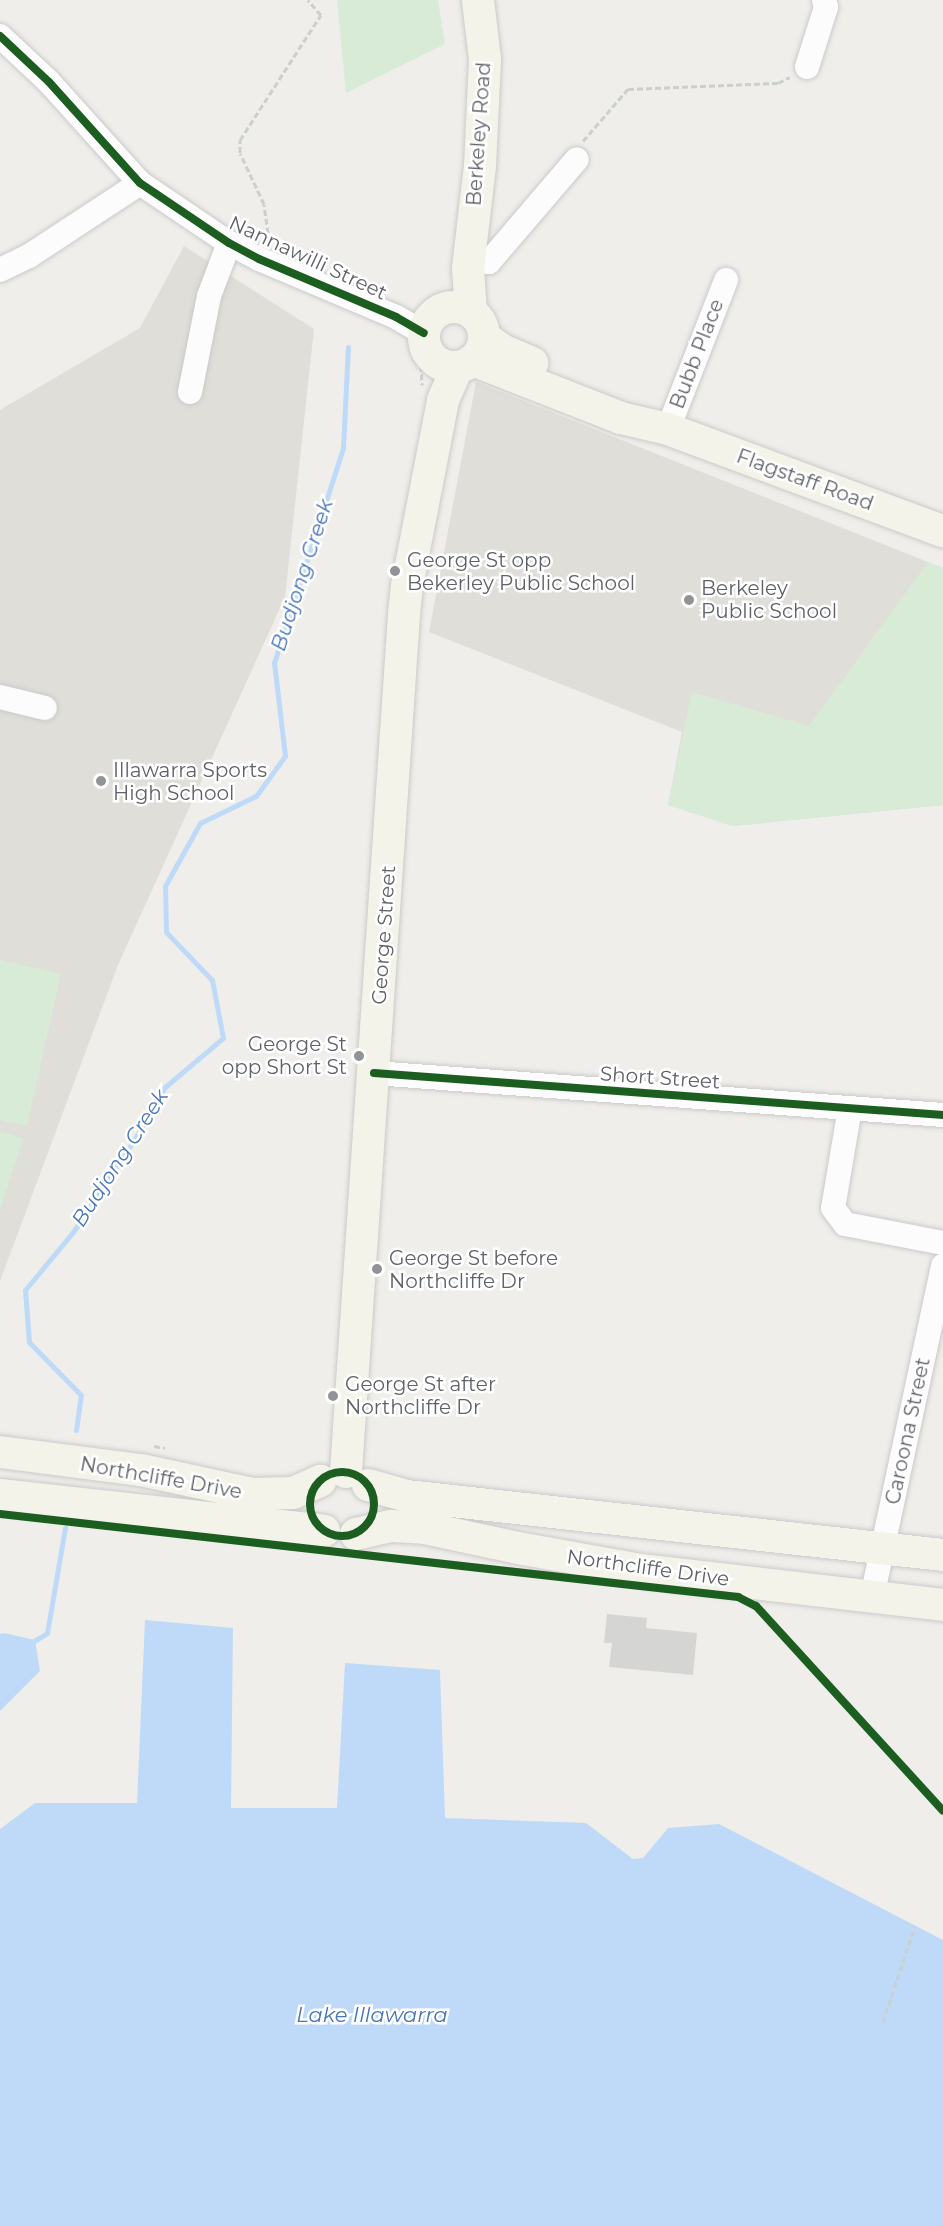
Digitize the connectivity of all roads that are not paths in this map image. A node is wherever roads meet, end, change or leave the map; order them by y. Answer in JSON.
{"nodes":[{"id":1,"x":478,"y":0,"type":"edge"},
{"id":2,"x":824,"y":0,"type":"edge"},
{"id":3,"x":0,"y":36,"type":"edge"},
{"id":4,"x":807,"y":67,"type":"road end"},
{"id":5,"x":577,"y":159,"type":"road end"},
{"id":6,"x":140,"y":183,"type":"junction"},
{"id":7,"x":229,"y":243,"type":"junction"},
{"id":8,"x":469,"y":264,"type":"junction"},
{"id":9,"x":0,"y":270,"type":"edge"},
{"id":10,"x":726,"y":280,"type":"dead end"},
{"id":11,"x":449,"y":338,"type":"junction"},
{"id":12,"x":190,"y":392,"type":"dead end"},
{"id":13,"x":668,"y":429,"type":"junction"},
{"id":14,"x":943,"y":531,"type":"edge"},
{"id":15,"x":0,"y":697,"type":"edge"},
{"id":16,"x":45,"y":708,"type":"dead end"},
{"id":17,"x":374,"y":1073,"type":"junction"},
{"id":18,"x":850,"y":1108,"type":"junction"},
{"id":19,"x":943,"y":1115,"type":"edge"},
{"id":20,"x":943,"y":1243,"type":"edge"},
{"id":21,"x":943,"y":1266,"type":"edge"},
{"id":22,"x":940,"y":1299,"type":"edge"},
{"id":23,"x":0,"y":1452,"type":"edge"},
{"id":24,"x":344,"y":1479,"type":"junction"},
{"id":25,"x":0,"y":1495,"type":"edge"},
{"id":26,"x":324,"y":1531,"type":"junction"},
{"id":27,"x":356,"y":1534,"type":"junction"},
{"id":28,"x":882,"y":1546,"type":"junction"},
{"id":29,"x":943,"y":1554,"type":"edge"},
{"id":30,"x":872,"y":1597,"type":"junction"},
{"id":31,"x":943,"y":1605,"type":"edge"}],
"edges":[{"from":1,"to":8,"type":"main road","name":"Berkeley Road"},
{"from":2,"to":4,"type":"street"},
{"from":3,"to":6,"type":"street","name":"Nannawilli Street"},
{"from":5,"to":8,"type":"street"},
{"from":6,"to":7,"type":"street","name":"Nannawilli Street"},
{"from":6,"to":9,"type":"street"},
{"from":7,"to":11,"type":"street","name":"Nannawilli Street"},
{"from":7,"to":12,"type":"street"},
{"from":8,"to":11,"type":"main road","name":"Berkeley Road"},
{"from":10,"to":13,"type":"street","name":"Bubb Place"},
{"from":11,"to":13,"type":"main road","name":"Flagstaff Road"},
{"from":11,"to":17,"type":"main road","name":"George Street"},
{"from":13,"to":14,"type":"main road","name":"Flagstaff Road"},
{"from":15,"to":16,"type":"street"},
{"from":17,"to":18,"type":"street","name":"Short Street"},
{"from":17,"to":24,"type":"main road","name":"George Street"},
{"from":18,"to":19,"type":"street","name":"Short Street"},
{"from":18,"to":20,"type":"street"},
{"from":21,"to":22,"type":"street","name":"Caroona Street"},
{"from":22,"to":28,"type":"street","name":"Caroona Street"},
{"from":23,"to":24,"type":"main road","name":"Northcliffe Drive"},
{"from":24,"to":26,"type":"main road"},
{"from":24,"to":27,"type":"main road"},
{"from":24,"to":28,"type":"main road"},
{"from":25,"to":26,"type":"main road","name":"Northcliffe Drive"},
{"from":26,"to":27,"type":"main road"},
{"from":27,"to":30,"type":"main road","name":"Northcliffe Drive"},
{"from":28,"to":29,"type":"main road"},
{"from":28,"to":30,"type":"street","name":"Caroona Street"},
{"from":30,"to":31,"type":"main road","name":"Northcliffe Drive"}]}
